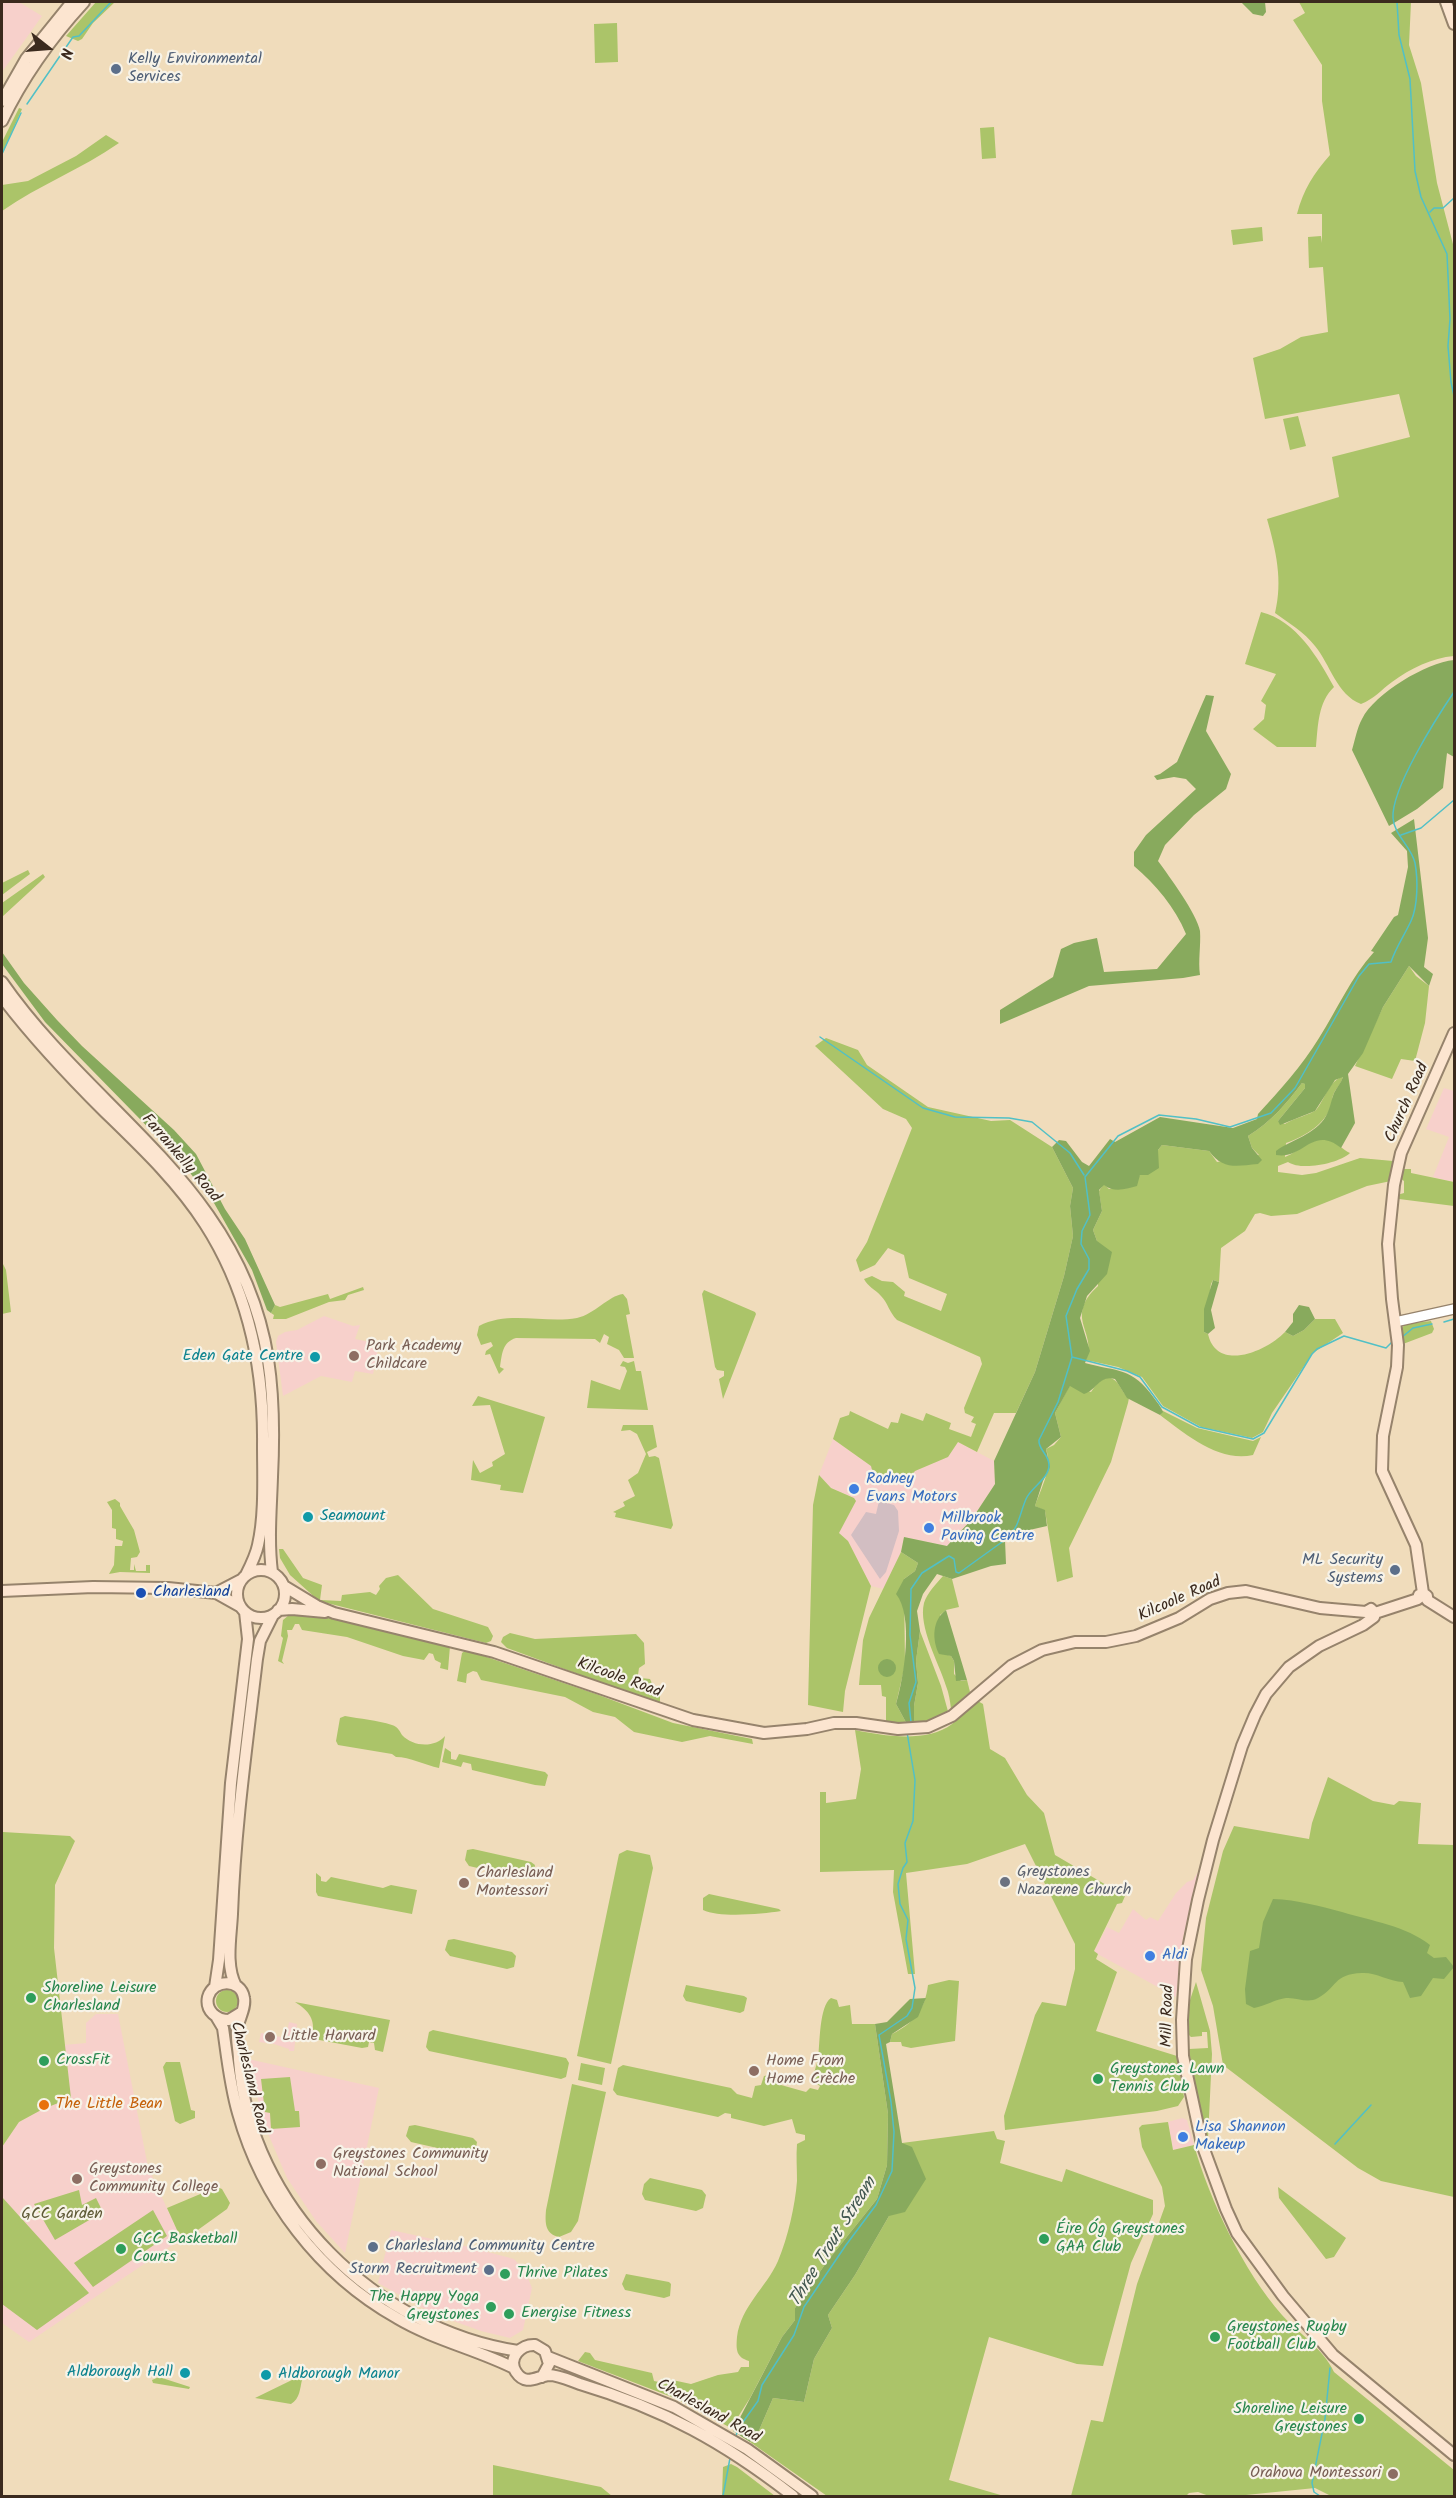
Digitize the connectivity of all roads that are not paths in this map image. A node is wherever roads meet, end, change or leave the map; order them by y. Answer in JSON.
{"nodes":[{"id":1,"x":72,"y":2,"type":"edge"},
{"id":2,"x":84,"y":2,"type":"edge"},
{"id":3,"x":1446,"y":2,"type":"edge"},
{"id":4,"x":1455,"y":24,"type":"edge"},
{"id":5,"x":2,"y":101,"type":"edge"},
{"id":6,"x":2,"y":122,"type":"edge"},
{"id":7,"x":2,"y":982,"type":"edge"},
{"id":8,"x":2,"y":997,"type":"edge"},
{"id":9,"x":1455,"y":1033,"type":"edge"},
{"id":10,"x":1455,"y":1309,"type":"edge"},
{"id":11,"x":1395,"y":1322,"type":"junction"},
{"id":12,"x":272,"y":1572,"type":"junction"},
{"id":13,"x":244,"y":1577,"type":"junction"},
{"id":14,"x":284,"y":1586,"type":"junction"},
{"id":15,"x":2,"y":1591,"type":"edge"},
{"id":16,"x":216,"y":1593,"type":"junction"},
{"id":17,"x":1423,"y":1598,"type":"junction"},
{"id":18,"x":243,"y":1609,"type":"junction"},
{"id":19,"x":275,"y":1612,"type":"junction"},
{"id":20,"x":334,"y":1613,"type":"junction"},
{"id":21,"x":1371,"y":1614,"type":"junction"},
{"id":22,"x":1455,"y":1617,"type":"edge"},
{"id":23,"x":236,"y":1986,"type":"junction"},
{"id":24,"x":215,"y":1987,"type":"junction"},
{"id":25,"x":242,"y":2012,"type":"junction"},
{"id":26,"x":217,"y":2018,"type":"junction"},
{"id":27,"x":518,"y":2351,"type":"junction"},
{"id":28,"x":548,"y":2357,"type":"junction"},
{"id":29,"x":514,"y":2368,"type":"junction"},
{"id":30,"x":542,"y":2377,"type":"junction"},
{"id":31,"x":727,"y":2442,"type":"junction"},
{"id":32,"x":1455,"y":2455,"type":"edge"},
{"id":33,"x":793,"y":2496,"type":"edge"},
{"id":34,"x":812,"y":2496,"type":"edge"}],
"edges":[{"from":1,"to":5,"type":"main road"},
{"from":2,"to":6,"type":"main road"},
{"from":3,"to":4,"type":"main road"},
{"from":7,"to":12,"type":"main road","name":"Farrankelly Road"},
{"from":8,"to":13,"type":"main road","name":"Farrankelly Road"},
{"from":9,"to":11,"type":"main road","name":"Church Road"},
{"from":10,"to":11,"type":"street"},
{"from":11,"to":17,"type":"main road","name":"Church Road"},
{"from":12,"to":13,"type":"main road"},
{"from":12,"to":14,"type":"main road"},
{"from":13,"to":16,"type":"main road"},
{"from":13,"to":18,"type":"main road"},
{"from":14,"to":19,"type":"main road"},
{"from":14,"to":20,"type":"main road"},
{"from":15,"to":16,"type":"main road"},
{"from":16,"to":18,"type":"main road"},
{"from":17,"to":21,"type":"main road"},
{"from":17,"to":22,"type":"main road"},
{"from":18,"to":19,"type":"main road"},
{"from":18,"to":24,"type":"main road"},
{"from":19,"to":20,"type":"main road"},
{"from":19,"to":23,"type":"main road"},
{"from":20,"to":21,"type":"main road","name":"Kilcoole Road"},
{"from":21,"to":32,"type":"main road","name":"Mill Road"},
{"from":23,"to":24,"type":"main road"},
{"from":23,"to":25,"type":"main road"},
{"from":24,"to":26,"type":"main road"},
{"from":25,"to":26,"type":"main road"},
{"from":25,"to":27,"type":"main road","name":"Charlesland Road"},
{"from":26,"to":29,"type":"main road","name":"Charlesland Road"},
{"from":27,"to":28,"type":"main road"},
{"from":27,"to":29,"type":"main road"},
{"from":28,"to":30,"type":"main road"},
{"from":28,"to":31,"type":"main road","name":"Charlesland Road"},
{"from":29,"to":30,"type":"main road"},
{"from":30,"to":31,"type":"main road","name":"Charlesland Road"},
{"from":31,"to":33,"type":"main road","name":"Charlesland Road"},
{"from":31,"to":34,"type":"main road","name":"Charlesland Road"}]}
